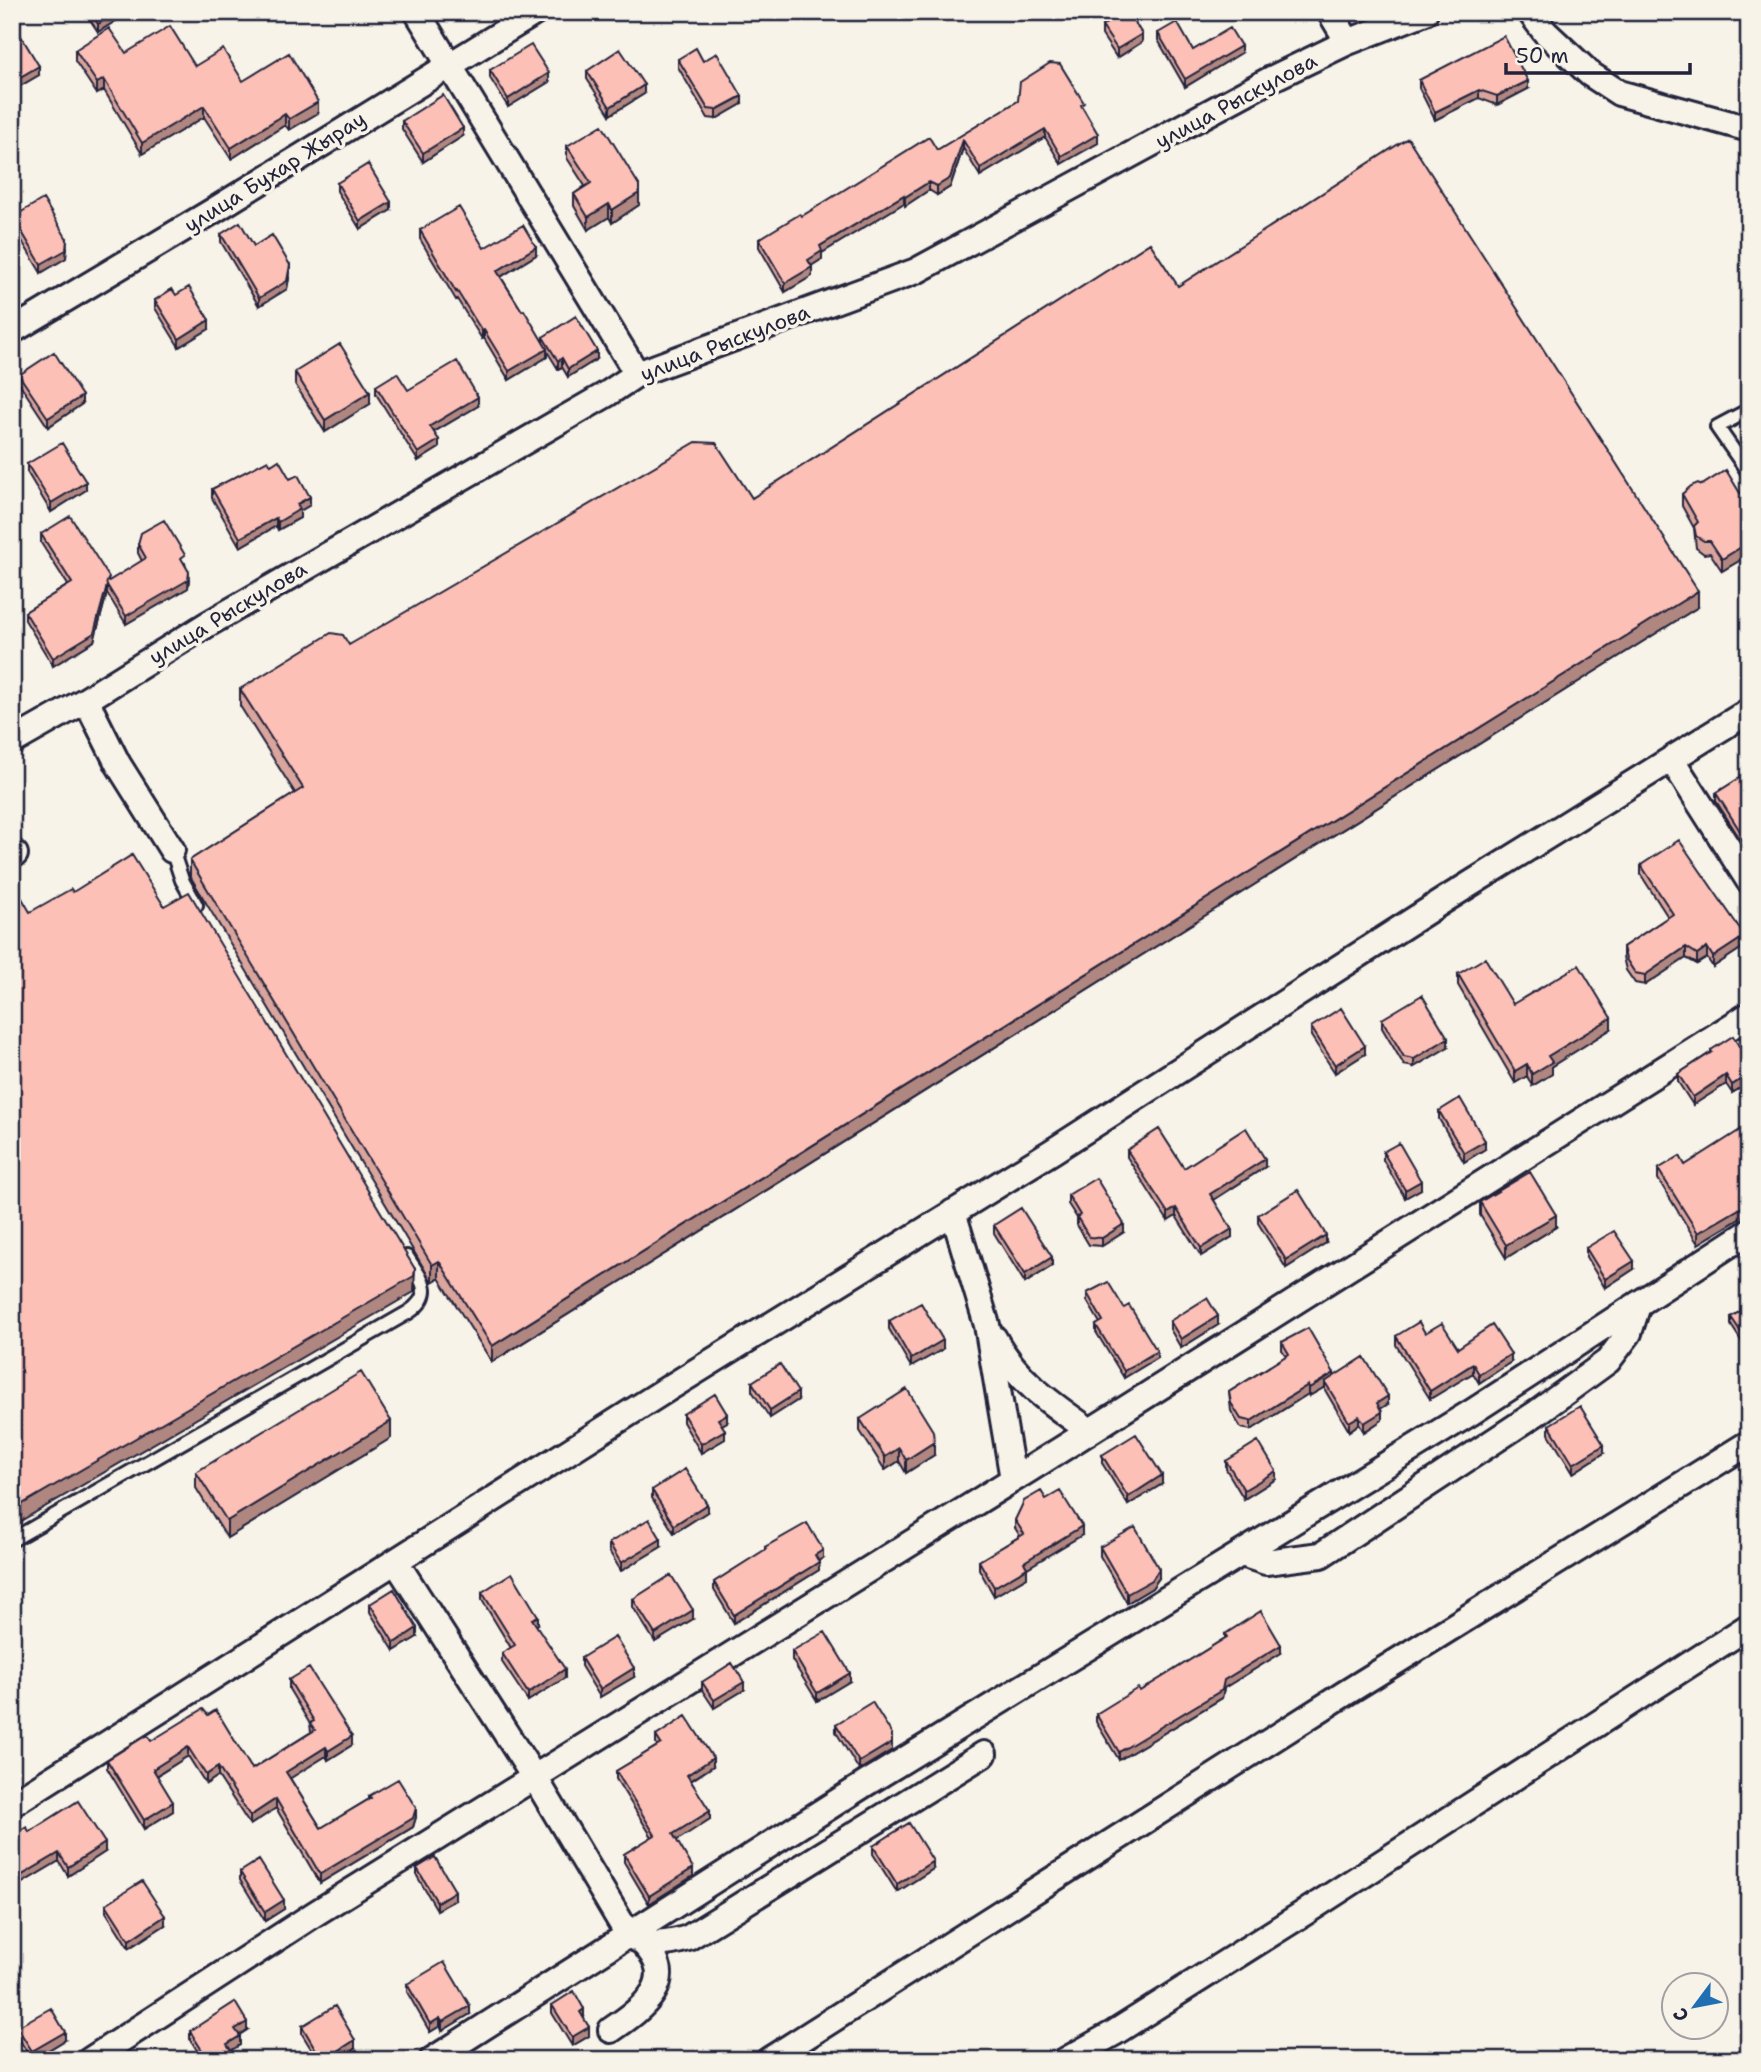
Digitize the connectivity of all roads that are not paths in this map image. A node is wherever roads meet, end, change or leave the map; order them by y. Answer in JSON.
{"nodes":[{"id":1,"x":417,"y":12,"type":"edge"},
{"id":2,"x":536,"y":12,"type":"edge"},
{"id":3,"x":1330,"y":12,"type":"edge"},
{"id":4,"x":1425,"y":12,"type":"edge"},
{"id":5,"x":1530,"y":12,"type":"edge"},
{"id":6,"x":1348,"y":42,"type":"junction"},
{"id":7,"x":449,"y":64,"type":"junction"},
{"id":8,"x":1749,"y":129,"type":"edge"},
{"id":9,"x":12,"y":331,"type":"edge"},
{"id":10,"x":637,"y":374,"type":"junction"},
{"id":11,"x":1749,"y":410,"type":"edge"},
{"id":12,"x":1749,"y":472,"type":"edge"},
{"id":13,"x":86,"y":700,"type":"junction"},
{"id":14,"x":1749,"y":711,"type":"edge"},
{"id":15,"x":12,"y":742,"type":"edge"},
{"id":16,"x":1672,"y":760,"type":"junction"},
{"id":17,"x":173,"y":850,"type":"joint"},
{"id":18,"x":1749,"y":881,"type":"edge"},
{"id":19,"x":203,"y":916,"type":"edge"},
{"id":20,"x":1749,"y":1015,"type":"edge"},
{"id":21,"x":953,"y":1212,"type":"junction"},
{"id":22,"x":1749,"y":1232,"type":"edge"},
{"id":23,"x":403,"y":1249,"type":"edge"},
{"id":24,"x":1638,"y":1305,"type":"junction"},
{"id":25,"x":987,"y":1325,"type":"junction"},
{"id":26,"x":1090,"y":1431,"type":"junction"},
{"id":27,"x":1749,"y":1444,"type":"edge"},
{"id":28,"x":1013,"y":1479,"type":"junction"},
{"id":29,"x":12,"y":1540,"type":"edge"},
{"id":30,"x":1242,"y":1554,"type":"junction"},
{"id":31,"x":396,"y":1562,"type":"junction"},
{"id":32,"x":1749,"y":1626,"type":"edge"},
{"id":33,"x":984,"y":1754,"type":"dead end"},
{"id":34,"x":534,"y":1778,"type":"junction"},
{"id":35,"x":12,"y":1804,"type":"edge"},
{"id":36,"x":636,"y":1939,"type":"junction"},
{"id":37,"x":611,"y":2030,"type":"dead end"},
{"id":38,"x":90,"y":2060,"type":"edge"},
{"id":39,"x":432,"y":2060,"type":"edge"},
{"id":40,"x":769,"y":2060,"type":"edge"},
{"id":41,"x":1066,"y":2060,"type":"edge"}],
"edges":[{"from":1,"to":7,"type":"street"},
{"from":2,"to":7,"type":"street","name":"улица Бухар Жырау"},
{"from":3,"to":6,"type":"street"},
{"from":4,"to":6,"type":"street","name":"улица Рыскулова"},
{"from":5,"to":8,"type":"street"},
{"from":6,"to":10,"type":"street","name":"улица Рыскулова"},
{"from":7,"to":9,"type":"street","name":"улица Бухар Жырау"},
{"from":7,"to":10,"type":"street"},
{"from":10,"to":13,"type":"street","name":"улица Рыскулова"},
{"from":11,"to":12,"type":"lane"},
{"from":13,"to":15,"type":"street","name":"улица Рыскулова"},
{"from":13,"to":17,"type":"street"},
{"from":14,"to":16,"type":"street"},
{"from":16,"to":18,"type":"street"},
{"from":16,"to":21,"type":"street"},
{"from":17,"to":19,"type":"lane"},
{"from":20,"to":26,"type":"street"},
{"from":21,"to":25,"type":"street"},
{"from":21,"to":31,"type":"street"},
{"from":22,"to":24,"type":"street"},
{"from":23,"to":29,"type":"lane"},
{"from":24,"to":30,"type":"street"},
{"from":24,"to":30,"type":"street"},
{"from":25,"to":26,"type":"street"},
{"from":25,"to":28,"type":"street"},
{"from":26,"to":28,"type":"street"},
{"from":27,"to":40,"type":"street"},
{"from":28,"to":34,"type":"street"},
{"from":30,"to":36,"type":"street"},
{"from":31,"to":34,"type":"street"},
{"from":31,"to":35,"type":"street"},
{"from":32,"to":41,"type":"street"},
{"from":33,"to":36,"type":"street"},
{"from":34,"to":36,"type":"street"},
{"from":34,"to":38,"type":"street"},
{"from":36,"to":37,"type":"street"},
{"from":36,"to":39,"type":"street"}]}
